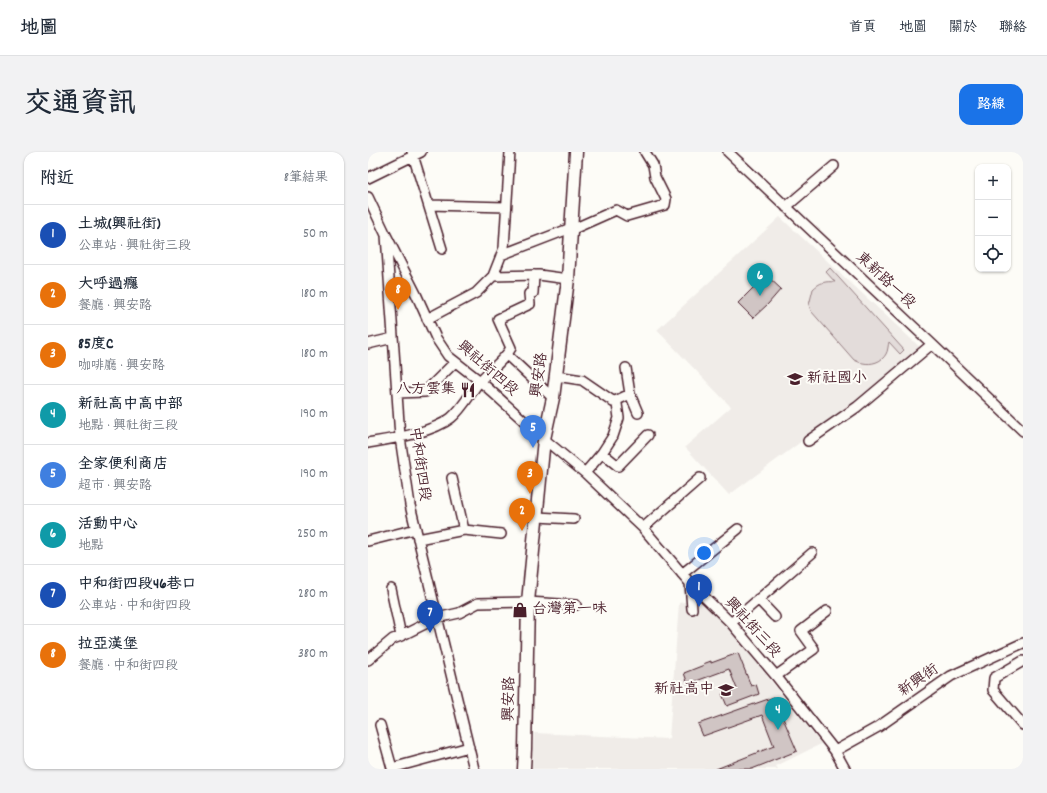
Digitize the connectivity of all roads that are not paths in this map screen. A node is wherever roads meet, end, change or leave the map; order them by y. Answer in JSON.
{"nodes":[{"id":1,"x":510,"y":152,"type":"edge"},
{"id":2,"x":576,"y":152,"type":"edge"},
{"id":3,"x":644,"y":152,"type":"edge"},
{"id":4,"x":728,"y":152,"type":"edge"},
{"id":5,"x":415,"y":153,"type":"edge"},
{"id":6,"x":834,"y":166,"type":"dead end"},
{"id":7,"x":368,"y":178,"type":"edge"},
{"id":8,"x":368,"y":197,"type":"edge"},
{"id":9,"x":429,"y":205,"type":"junction"},
{"id":10,"x":506,"y":207,"type":"junction"},
{"id":11,"x":786,"y":207,"type":"junction"},
{"id":12,"x":571,"y":229,"type":"junction"},
{"id":13,"x":386,"y":235,"type":"junction"},
{"id":14,"x":442,"y":249,"type":"dead end"},
{"id":15,"x":501,"y":255,"type":"junction"},
{"id":16,"x":534,"y":275,"type":"junction"},
{"id":17,"x":493,"y":276,"type":"junction"},
{"id":18,"x":568,"y":280,"type":"junction"},
{"id":19,"x":427,"y":319,"type":"junction"},
{"id":20,"x":393,"y":338,"type":"junction"},
{"id":21,"x":368,"y":344,"type":"edge"},
{"id":22,"x":932,"y":344,"type":"junction"},
{"id":23,"x":507,"y":356,"type":"junction"},
{"id":24,"x":455,"y":362,"type":"junction"},
{"id":25,"x":626,"y":368,"type":"dead end"},
{"id":26,"x":556,"y":376,"type":"junction"},
{"id":27,"x":480,"y":381,"type":"junction"},
{"id":28,"x":397,"y":393,"type":"junction"},
{"id":29,"x":630,"y":394,"type":"junction"},
{"id":30,"x":553,"y":398,"type":"junction"},
{"id":31,"x":613,"y":402,"type":"junction"},
{"id":32,"x":638,"y":413,"type":"dead end"},
{"id":33,"x":1023,"y":431,"type":"edge"},
{"id":34,"x":648,"y":435,"type":"dead end"},
{"id":35,"x":400,"y":437,"type":"junction"},
{"id":36,"x":544,"y":439,"type":"junction"},
{"id":37,"x":808,"y":441,"type":"dead end"},
{"id":38,"x":368,"y":443,"type":"edge"},
{"id":39,"x":602,"y":453,"type":"junction"},
{"id":40,"x":585,"y":472,"type":"junction"},
{"id":41,"x":452,"y":478,"type":"dead end"},
{"id":42,"x":700,"y":478,"type":"dead end"},
{"id":43,"x":536,"y":517,"type":"junction"},
{"id":44,"x":574,"y":519,"type":"dead end"},
{"id":45,"x":642,"y":528,"type":"junction"},
{"id":46,"x":416,"y":529,"type":"junction"},
{"id":47,"x":738,"y":529,"type":"dead end"},
{"id":48,"x":464,"y":530,"type":"junction"},
{"id":49,"x":501,"y":534,"type":"dead end"},
{"id":50,"x":418,"y":538,"type":"junction"},
{"id":51,"x":368,"y":541,"type":"edge"},
{"id":52,"x":812,"y":553,"type":"dead end"},
{"id":53,"x":682,"y":574,"type":"junction"},
{"id":54,"x":690,"y":584,"type":"junction"},
{"id":55,"x":391,"y":589,"type":"dead end"},
{"id":56,"x":758,"y":599,"type":"junction"},
{"id":57,"x":528,"y":602,"type":"junction"},
{"id":58,"x":576,"y":605,"type":"dead end"},
{"id":59,"x":692,"y":609,"type":"dead end"},
{"id":60,"x":827,"y":611,"type":"dead end"},
{"id":61,"x":774,"y":617,"type":"dead end"},
{"id":62,"x":437,"y":618,"type":"junction"},
{"id":63,"x":731,"y":623,"type":"junction"},
{"id":64,"x":400,"y":636,"type":"junction"},
{"id":65,"x":1023,"y":644,"type":"edge"},
{"id":66,"x":368,"y":660,"type":"edge"},
{"id":67,"x":1023,"y":661,"type":"edge"},
{"id":68,"x":776,"y":676,"type":"junction"},
{"id":69,"x":380,"y":725,"type":"dead end"},
{"id":70,"x":1023,"y":725,"type":"edge"},
{"id":71,"x":469,"y":748,"type":"junction"},
{"id":72,"x":835,"y":751,"type":"junction"},
{"id":73,"x":474,"y":769,"type":"edge"},
{"id":74,"x":524,"y":769,"type":"edge"},
{"id":75,"x":845,"y":769,"type":"edge"}],
"edges":[{"from":1,"to":10,"type":"street"},
{"from":2,"to":12,"type":"main road","name":"興安路"},
{"from":3,"to":12,"type":"street"},
{"from":4,"to":11,"type":"street","name":"東新路一段"},
{"from":5,"to":7,"type":"street"},
{"from":5,"to":9,"type":"street"},
{"from":6,"to":11,"type":"street"},
{"from":8,"to":13,"type":"street","name":"中和街四段"},
{"from":9,"to":10,"type":"street"},
{"from":9,"to":14,"type":"street"},
{"from":10,"to":15,"type":"street"},
{"from":11,"to":22,"type":"street","name":"東新路一段"},
{"from":12,"to":15,"type":"street"},
{"from":12,"to":18,"type":"main road","name":"興安路"},
{"from":13,"to":19,"type":"street","name":"興社街四段"},
{"from":13,"to":20,"type":"street","name":"中和街四段"},
{"from":15,"to":17,"type":"street"},
{"from":16,"to":17,"type":"street"},
{"from":16,"to":18,"type":"street"},
{"from":16,"to":23,"type":"street"},
{"from":17,"to":19,"type":"street"},
{"from":18,"to":26,"type":"main road","name":"興安路"},
{"from":19,"to":24,"type":"street","name":"興社街四段"},
{"from":20,"to":21,"type":"street"},
{"from":20,"to":28,"type":"street","name":"中和街四段"},
{"from":22,"to":33,"type":"street","name":"東新路一段"},
{"from":22,"to":37,"type":"street"},
{"from":23,"to":27,"type":"street"},
{"from":23,"to":30,"type":"street"},
{"from":24,"to":27,"type":"street","name":"興社街四段"},
{"from":24,"to":28,"type":"street"},
{"from":25,"to":29,"type":"street"},
{"from":26,"to":30,"type":"main road","name":"興安路"},
{"from":26,"to":31,"type":"street"},
{"from":27,"to":35,"type":"street"},
{"from":27,"to":36,"type":"street","name":"興社街四段"},
{"from":28,"to":35,"type":"street","name":"中和街四段"},
{"from":29,"to":31,"type":"street"},
{"from":29,"to":32,"type":"street"},
{"from":30,"to":36,"type":"main road","name":"興安路"},
{"from":31,"to":39,"type":"street"},
{"from":34,"to":39,"type":"street"},
{"from":35,"to":38,"type":"street"},
{"from":35,"to":46,"type":"street","name":"中和街四段"},
{"from":36,"to":40,"type":"street","name":"興社街四段"},
{"from":36,"to":43,"type":"main road","name":"興安路"},
{"from":39,"to":40,"type":"street"},
{"from":40,"to":45,"type":"street","name":"興社街四段"},
{"from":41,"to":48,"type":"street"},
{"from":42,"to":45,"type":"street"},
{"from":43,"to":44,"type":"street"},
{"from":43,"to":57,"type":"main road","name":"興安路"},
{"from":45,"to":53,"type":"street","name":"興社街三段"},
{"from":46,"to":50,"type":"street","name":"中和街四段"},
{"from":46,"to":51,"type":"street"},
{"from":47,"to":53,"type":"street"},
{"from":48,"to":49,"type":"street"},
{"from":48,"to":50,"type":"street"},
{"from":50,"to":62,"type":"street","name":"中和街四段"},
{"from":52,"to":56,"type":"street"},
{"from":53,"to":54,"type":"street","name":"興社街三段"},
{"from":54,"to":59,"type":"street"},
{"from":54,"to":63,"type":"street","name":"興社街三段"},
{"from":55,"to":64,"type":"street"},
{"from":56,"to":61,"type":"street"},
{"from":56,"to":63,"type":"street"},
{"from":57,"to":58,"type":"street"},
{"from":57,"to":62,"type":"street"},
{"from":57,"to":74,"type":"main road","name":"興安路"},
{"from":60,"to":68,"type":"street"},
{"from":62,"to":64,"type":"street"},
{"from":62,"to":71,"type":"street","name":"中和街四段"},
{"from":63,"to":68,"type":"street","name":"興社街三段"},
{"from":64,"to":66,"type":"street"},
{"from":65,"to":72,"type":"street","name":"新興街"},
{"from":67,"to":70,"type":"street"},
{"from":68,"to":72,"type":"street","name":"興社街三段"},
{"from":69,"to":71,"type":"street"},
{"from":71,"to":73,"type":"street","name":"中和街四段"},
{"from":72,"to":75,"type":"street","name":"興社街三段"}]}
